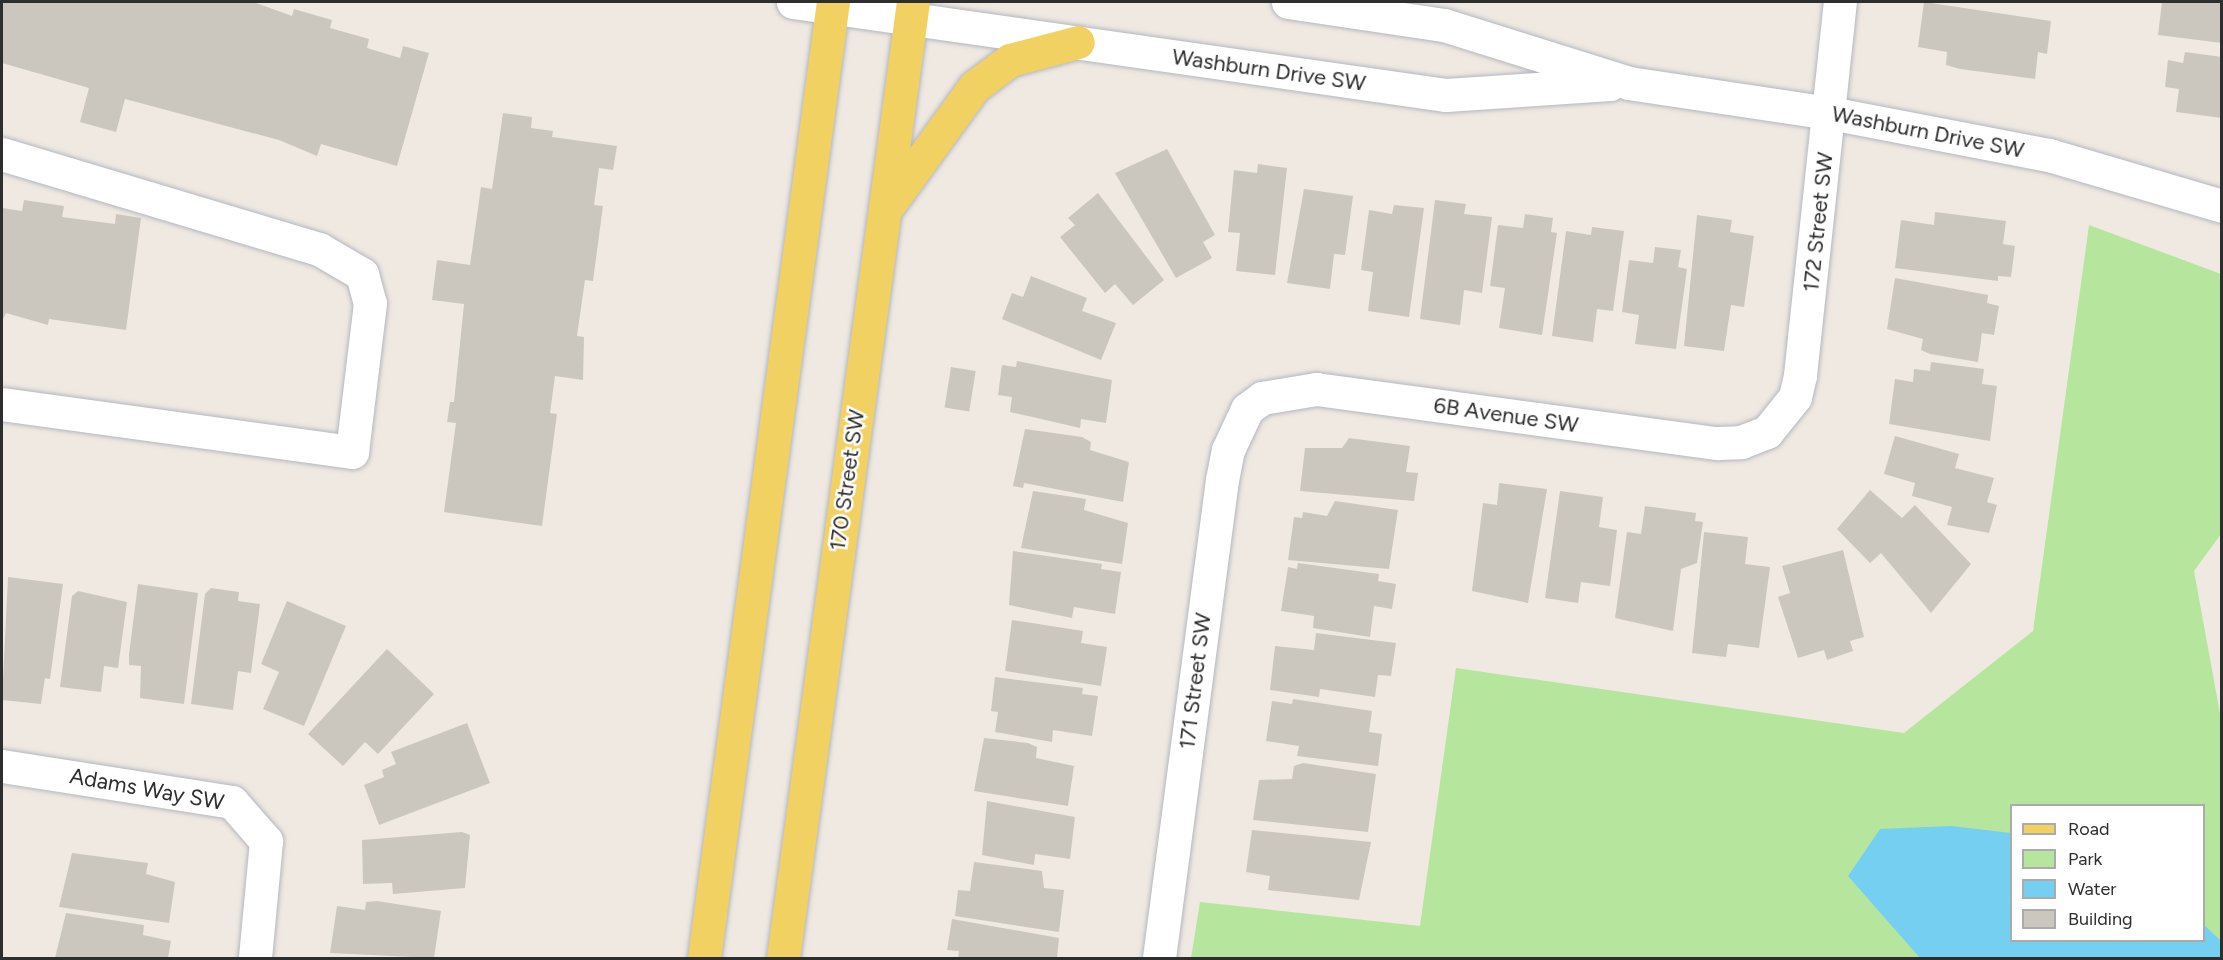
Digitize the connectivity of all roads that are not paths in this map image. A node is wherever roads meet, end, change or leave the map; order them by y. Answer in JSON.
{"nodes":[{"id":1,"x":793,"y":2,"type":"edge"},
{"id":2,"x":1288,"y":2,"type":"edge"},
{"id":3,"x":1840,"y":2,"type":"edge"},
{"id":4,"x":833,"y":5,"type":"edge"},
{"id":5,"x":912,"y":10,"type":"edge"},
{"id":6,"x":1078,"y":42,"type":"junction"},
{"id":7,"x":1629,"y":83,"type":"junction"},
{"id":8,"x":1830,"y":113,"type":"junction"},
{"id":9,"x":2,"y":154,"type":"edge"},
{"id":10,"x":2222,"y":206,"type":"edge"},
{"id":11,"x":882,"y":214,"type":"junction"},
{"id":12,"x":2,"y":404,"type":"edge"},
{"id":13,"x":1247,"y":409,"type":"joint"},
{"id":14,"x":1767,"y":432,"type":"joint"},
{"id":15,"x":2,"y":766,"type":"edge"},
{"id":16,"x":255,"y":958,"type":"edge"},
{"id":17,"x":704,"y":958,"type":"edge"},
{"id":18,"x":783,"y":958,"type":"edge"},
{"id":19,"x":1159,"y":958,"type":"edge"}],
"edges":[{"from":1,"to":4,"type":"street","name":"Washburn Drive SW"},
{"from":2,"to":7,"type":"street","name":"Washburn Drive SW"},
{"from":3,"to":8,"type":"street","name":"172 Street SW"},
{"from":4,"to":5,"type":"street","name":"Washburn Drive SW"},
{"from":4,"to":17,"type":"main road"},
{"from":5,"to":6,"type":"street","name":"Washburn Drive SW"},
{"from":5,"to":11,"type":"main road","name":"170 Street SW"},
{"from":6,"to":7,"type":"street","name":"Washburn Drive SW"},
{"from":6,"to":11,"type":"main road"},
{"from":7,"to":8,"type":"street","name":"Washburn Drive SW"},
{"from":8,"to":10,"type":"street","name":"Washburn Drive SW"},
{"from":8,"to":14,"type":"street","name":"172 Street SW"},
{"from":9,"to":12,"type":"street"},
{"from":11,"to":18,"type":"main road","name":"170 Street SW"},
{"from":13,"to":14,"type":"street","name":"6B Avenue SW"},
{"from":13,"to":19,"type":"street","name":"171 Street SW"},
{"from":15,"to":16,"type":"street","name":"Adams Way SW"}]}
